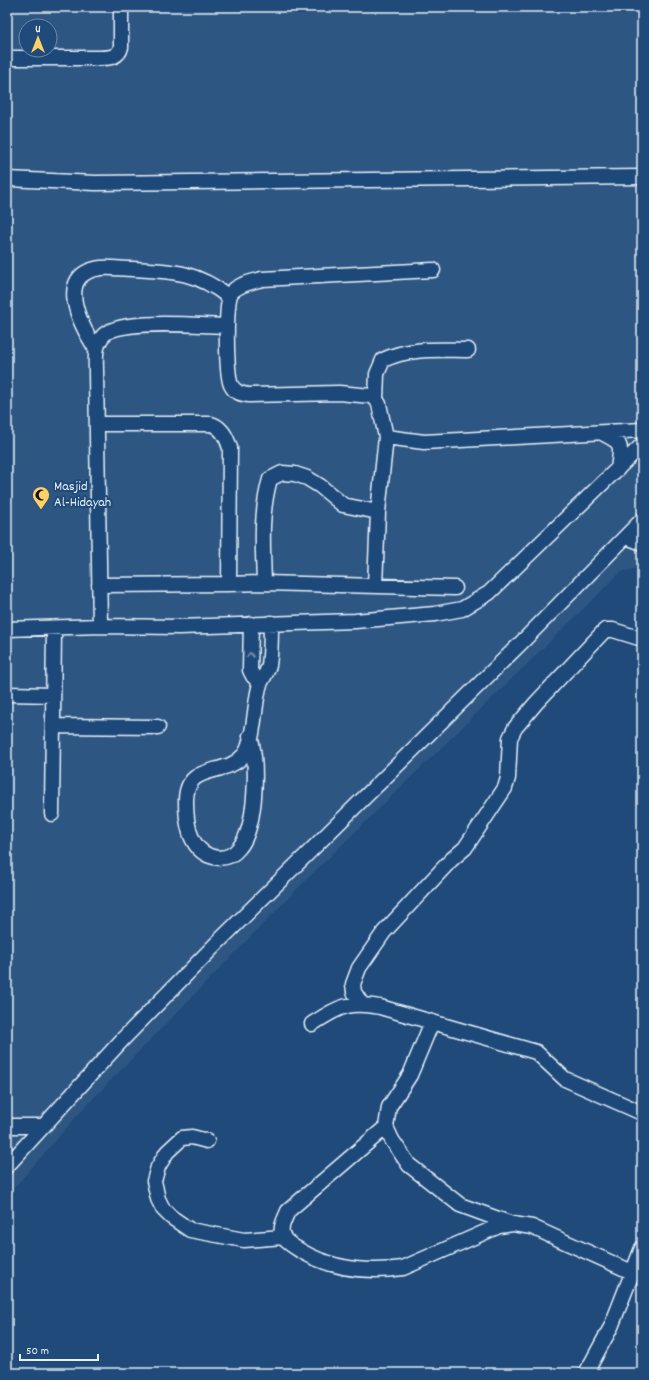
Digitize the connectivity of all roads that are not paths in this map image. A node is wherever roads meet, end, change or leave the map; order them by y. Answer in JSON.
{"nodes":[{"id":1,"x":121,"y":7,"type":"edge"},
{"id":2,"x":7,"y":58,"type":"edge"},
{"id":3,"x":642,"y":177,"type":"edge"},
{"id":4,"x":7,"y":179,"type":"edge"},
{"id":5,"x":433,"y":270,"type":"dead end"},
{"id":6,"x":229,"y":298,"type":"junction"},
{"id":7,"x":227,"y":326,"type":"junction"},
{"id":8,"x":96,"y":349,"type":"junction"},
{"id":9,"x":468,"y":350,"type":"dead end"},
{"id":10,"x":376,"y":399,"type":"junction"},
{"id":11,"x":98,"y":424,"type":"junction"},
{"id":12,"x":642,"y":430,"type":"edge"},
{"id":13,"x":601,"y":433,"type":"junction"},
{"id":14,"x":386,"y":437,"type":"junction"},
{"id":15,"x":642,"y":445,"type":"edge"},
{"id":16,"x":618,"y":468,"type":"junction"},
{"id":17,"x":378,"y":512,"type":"junction"},
{"id":18,"x":642,"y":520,"type":"edge"},
{"id":19,"x":627,"y":537,"type":"junction"},
{"id":20,"x":642,"y":543,"type":"edge"},
{"id":21,"x":264,"y":583,"type":"junction"},
{"id":22,"x":229,"y":584,"type":"junction"},
{"id":23,"x":99,"y":585,"type":"junction"},
{"id":24,"x":375,"y":586,"type":"junction"},
{"id":25,"x":455,"y":588,"type":"dead end"},
{"id":26,"x":7,"y":621,"type":"edge"},
{"id":27,"x":271,"y":623,"type":"junction"},
{"id":28,"x":251,"y":624,"type":"junction"},
{"id":29,"x":100,"y":626,"type":"junction"},
{"id":30,"x":33,"y":628,"type":"junction"},
{"id":31,"x":54,"y":628,"type":"junction"},
{"id":32,"x":7,"y":629,"type":"edge"},
{"id":33,"x":642,"y":639,"type":"edge"},
{"id":34,"x":260,"y":683,"type":"junction"},
{"id":35,"x":7,"y":694,"type":"edge"},
{"id":36,"x":53,"y":695,"type":"junction"},
{"id":37,"x":53,"y":726,"type":"junction"},
{"id":38,"x":158,"y":727,"type":"dead end"},
{"id":39,"x":250,"y":736,"type":"junction"},
{"id":40,"x":52,"y":814,"type":"dead end"},
{"id":41,"x":361,"y":1004,"type":"junction"},
{"id":42,"x":432,"y":1022,"type":"junction"},
{"id":43,"x":312,"y":1024,"type":"dead end"},
{"id":44,"x":642,"y":1114,"type":"edge"},
{"id":45,"x":7,"y":1126,"type":"edge"},
{"id":46,"x":42,"y":1126,"type":"junction"},
{"id":47,"x":386,"y":1127,"type":"junction"},
{"id":48,"x":207,"y":1142,"type":"dead end"},
{"id":49,"x":7,"y":1166,"type":"edge"},
{"id":50,"x":513,"y":1224,"type":"junction"},
{"id":51,"x":284,"y":1238,"type":"junction"},
{"id":52,"x":642,"y":1248,"type":"edge"},
{"id":53,"x":638,"y":1272,"type":"edge"},
{"id":54,"x":586,"y":1373,"type":"edge"}],
"edges":[{"from":1,"to":2,"type":"street"},
{"from":3,"to":4,"type":"street"},
{"from":5,"to":6,"type":"street"},
{"from":6,"to":7,"type":"street"},
{"from":6,"to":8,"type":"street"},
{"from":7,"to":8,"type":"street"},
{"from":7,"to":10,"type":"street"},
{"from":8,"to":11,"type":"street"},
{"from":9,"to":10,"type":"street"},
{"from":10,"to":14,"type":"street"},
{"from":11,"to":22,"type":"street"},
{"from":11,"to":23,"type":"street"},
{"from":12,"to":13,"type":"street"},
{"from":13,"to":14,"type":"street"},
{"from":13,"to":16,"type":"street"},
{"from":14,"to":17,"type":"street"},
{"from":15,"to":16,"type":"street"},
{"from":16,"to":27,"type":"street"},
{"from":17,"to":21,"type":"street"},
{"from":17,"to":24,"type":"street"},
{"from":18,"to":19,"type":"street"},
{"from":19,"to":20,"type":"street"},
{"from":19,"to":46,"type":"street"},
{"from":21,"to":22,"type":"street"},
{"from":21,"to":24,"type":"street"},
{"from":22,"to":23,"type":"street"},
{"from":23,"to":29,"type":"street"},
{"from":24,"to":25,"type":"street"},
{"from":26,"to":30,"type":"street"},
{"from":27,"to":28,"type":"street"},
{"from":27,"to":34,"type":"street"},
{"from":28,"to":29,"type":"street"},
{"from":34,"to":28,"type":"street","one_way":true},
{"from":29,"to":31,"type":"street"},
{"from":30,"to":31,"type":"street"},
{"from":30,"to":32,"type":"street"},
{"from":31,"to":36,"type":"street"},
{"from":33,"to":41,"type":"street"},
{"from":34,"to":39,"type":"street"},
{"from":35,"to":36,"type":"street"},
{"from":36,"to":37,"type":"street"},
{"from":37,"to":38,"type":"street"},
{"from":37,"to":40,"type":"street"},
{"from":39,"to":39,"type":"street"},
{"from":41,"to":42,"type":"street"},
{"from":41,"to":43,"type":"street"},
{"from":42,"to":44,"type":"street"},
{"from":42,"to":47,"type":"street"},
{"from":45,"to":46,"type":"street"},
{"from":46,"to":49,"type":"street"},
{"from":47,"to":50,"type":"street"},
{"from":47,"to":51,"type":"street"},
{"from":48,"to":51,"type":"street"},
{"from":50,"to":51,"type":"street"},
{"from":50,"to":53,"type":"street"},
{"from":52,"to":53,"type":"street"},
{"from":53,"to":54,"type":"street"}]}
